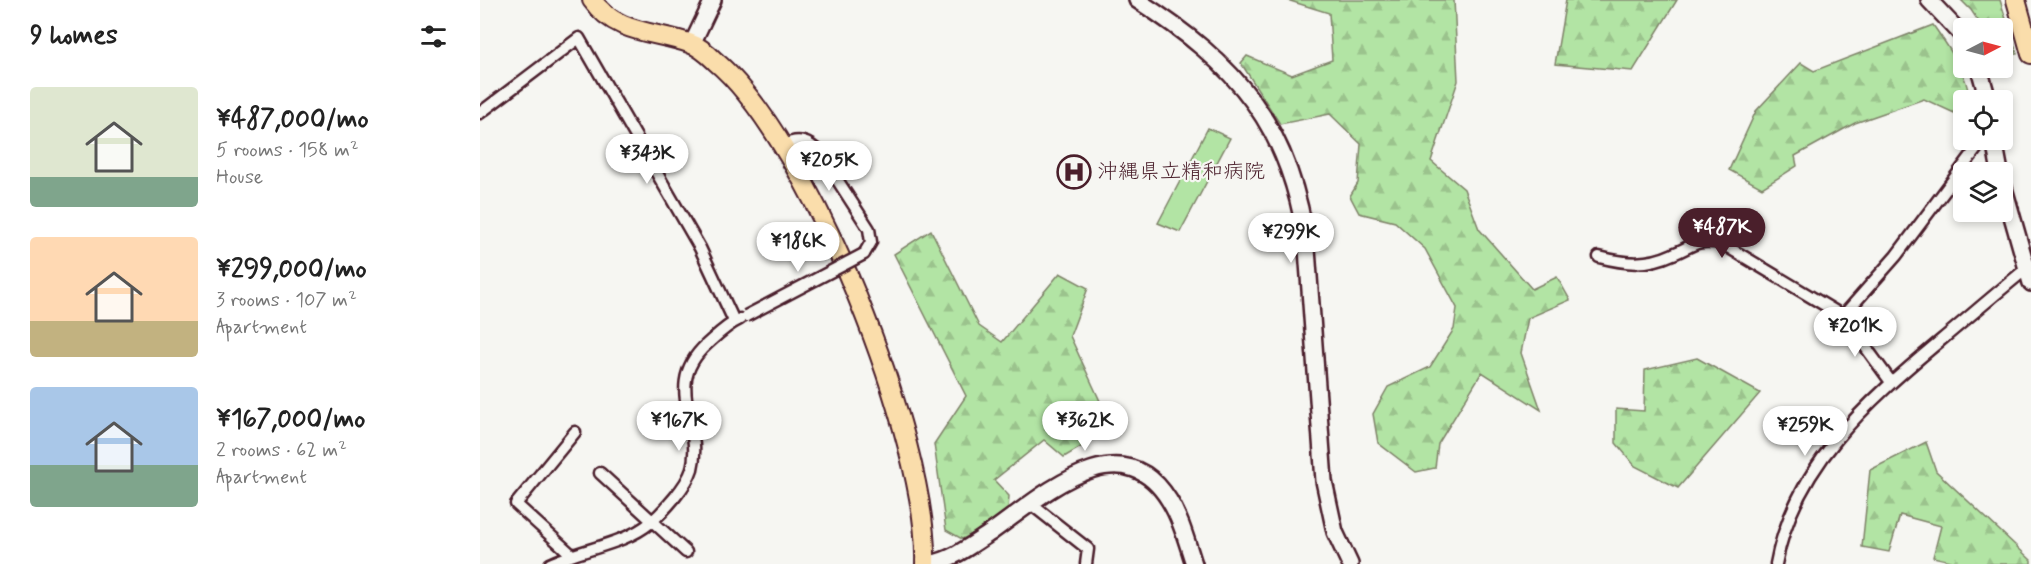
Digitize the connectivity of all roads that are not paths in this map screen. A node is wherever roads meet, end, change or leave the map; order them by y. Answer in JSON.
{"nodes":[{"id":1,"x":592,"y":0,"type":"edge"},
{"id":2,"x":713,"y":0,"type":"edge"},
{"id":3,"x":1137,"y":0,"type":"edge"},
{"id":4,"x":1929,"y":0,"type":"edge"},
{"id":5,"x":2016,"y":0,"type":"edge"},
{"id":6,"x":1953,"y":25,"type":"edge"},
{"id":7,"x":692,"y":44,"type":"junction"},
{"id":8,"x":2031,"y":54,"type":"edge"},
{"id":9,"x":480,"y":113,"type":"edge"},
{"id":10,"x":783,"y":146,"type":"junction"},
{"id":11,"x":1976,"y":150,"type":"edge"},
{"id":12,"x":2013,"y":217,"type":"edge"},
{"id":13,"x":1599,"y":256,"type":"dead end"},
{"id":14,"x":2030,"y":272,"type":"edge"},
{"id":15,"x":1843,"y":316,"type":"junction"},
{"id":16,"x":734,"y":321,"type":"junction"},
{"id":17,"x":1891,"y":382,"type":"junction"},
{"id":18,"x":575,"y":432,"type":"dead end"},
{"id":19,"x":600,"y":473,"type":"dead end"},
{"id":20,"x":1031,"y":504,"type":"junction"},
{"id":21,"x":653,"y":521,"type":"junction"},
{"id":22,"x":686,"y":552,"type":"dead end"},
{"id":23,"x":572,"y":555,"type":"junction"},
{"id":24,"x":550,"y":564,"type":"edge"},
{"id":25,"x":927,"y":564,"type":"edge"},
{"id":26,"x":1086,"y":564,"type":"edge"},
{"id":27,"x":1194,"y":564,"type":"edge"},
{"id":28,"x":1350,"y":564,"type":"edge"},
{"id":29,"x":1776,"y":564,"type":"edge"}],
"edges":[{"from":1,"to":7,"type":"highway"},
{"from":2,"to":7,"type":"main road"},
{"from":3,"to":28,"type":"main road"},
{"from":4,"to":6,"type":"main road"},
{"from":5,"to":8,"type":"highway"},
{"from":7,"to":10,"type":"highway"},
{"from":9,"to":16,"type":"street"},
{"from":10,"to":16,"type":"street","bridge":true},
{"from":10,"to":25,"type":"highway"},
{"from":11,"to":15,"type":"street"},
{"from":12,"to":14,"type":"main road"},
{"from":13,"to":15,"type":"street"},
{"from":14,"to":17,"type":"street"},
{"from":15,"to":17,"type":"street"},
{"from":16,"to":21,"type":"street"},
{"from":17,"to":29,"type":"street"},
{"from":18,"to":23,"type":"street"},
{"from":19,"to":21,"type":"street"},
{"from":20,"to":25,"type":"main road"},
{"from":20,"to":26,"type":"street"},
{"from":20,"to":27,"type":"main road"},
{"from":21,"to":22,"type":"street"},
{"from":21,"to":23,"type":"street"},
{"from":23,"to":24,"type":"street"}]}
